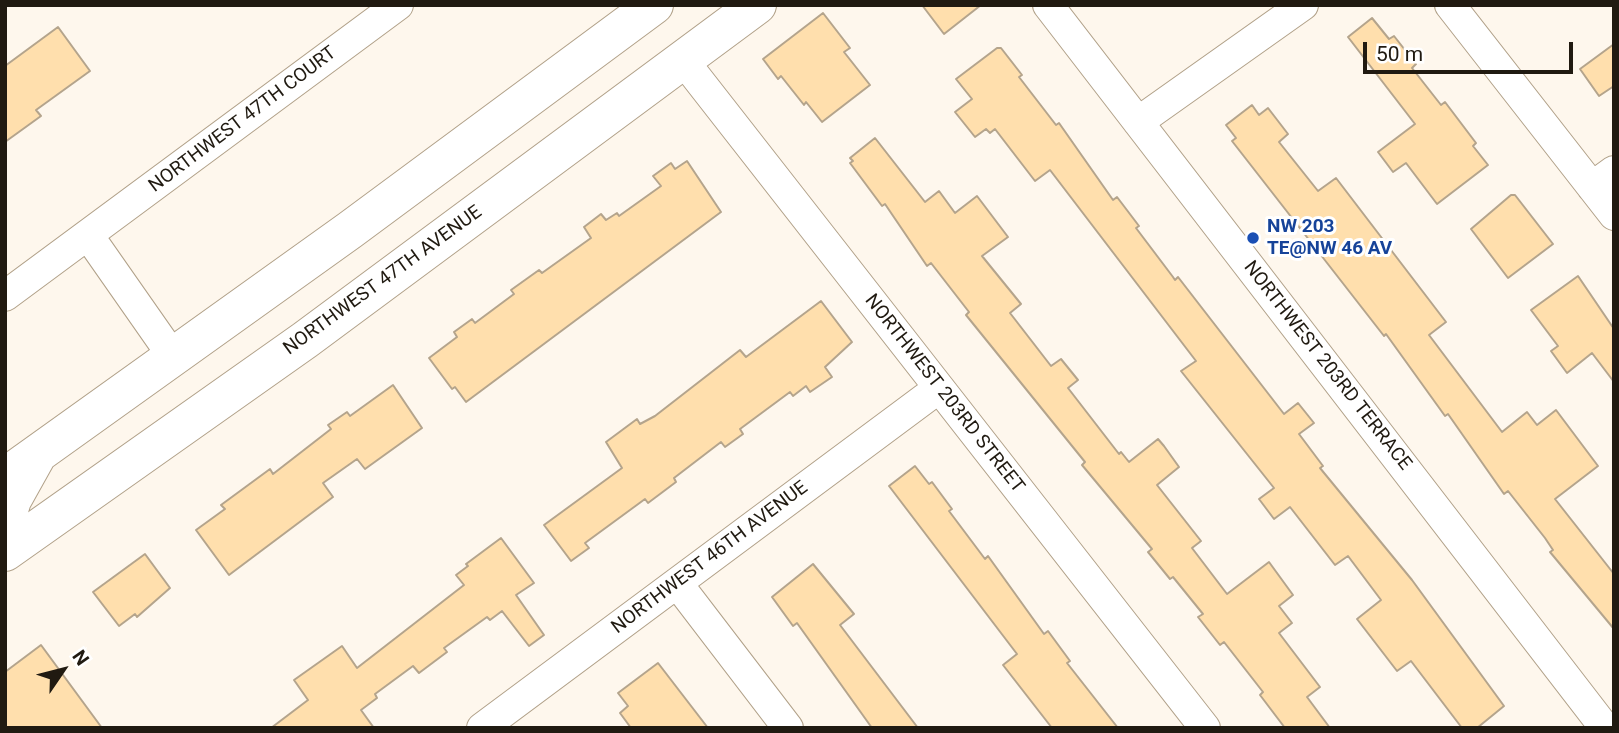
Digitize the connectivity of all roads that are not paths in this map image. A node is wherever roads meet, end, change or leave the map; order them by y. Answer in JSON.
{"nodes":[{"id":1,"x":398,"y":5,"type":"edge"},
{"id":2,"x":654,"y":5,"type":"edge"},
{"id":3,"x":757,"y":5,"type":"edge"},
{"id":4,"x":1048,"y":5,"type":"edge"},
{"id":5,"x":1303,"y":5,"type":"edge"},
{"id":6,"x":1450,"y":5,"type":"edge"},
{"id":7,"x":607,"y":40,"type":"junction"},
{"id":8,"x":683,"y":60,"type":"junction"},
{"id":9,"x":1139,"y":122,"type":"junction"},
{"id":10,"x":1603,"y":179,"type":"edge"},
{"id":11,"x":1614,"y":215,"type":"edge"},
{"id":12,"x":88,"y":235,"type":"junction"},
{"id":13,"x":5,"y":296,"type":"edge"},
{"id":14,"x":174,"y":358,"type":"junction"},
{"id":15,"x":939,"y":388,"type":"junction"},
{"id":16,"x":37,"y":455,"type":"junction"},
{"id":17,"x":5,"y":477,"type":"edge"},
{"id":18,"x":5,"y":523,"type":"edge"},
{"id":19,"x":5,"y":552,"type":"edge"},
{"id":20,"x":677,"y":583,"type":"junction"},
{"id":21,"x":482,"y":728,"type":"edge"},
{"id":22,"x":788,"y":728,"type":"edge"},
{"id":23,"x":1205,"y":728,"type":"edge"},
{"id":24,"x":1605,"y":728,"type":"edge"}],
"edges":[{"from":1,"to":12,"type":"street","name":"NORTHWEST 47TH COURT"},
{"from":2,"to":7,"type":"main road"},
{"from":3,"to":8,"type":"main road","name":"NORTHWEST 47TH AVENUE"},
{"from":4,"to":9,"type":"street","name":"NORTHWEST 203RD TERRACE"},
{"from":5,"to":9,"type":"street"},
{"from":6,"to":10,"type":"street"},
{"from":7,"to":8,"type":"main road"},
{"from":7,"to":14,"type":"main road"},
{"from":8,"to":15,"type":"street","name":"NORTHWEST 203RD STREET"},
{"from":8,"to":19,"type":"main road","name":"NORTHWEST 47TH AVENUE"},
{"from":9,"to":24,"type":"street","name":"NORTHWEST 203RD TERRACE"},
{"from":10,"to":11,"type":"street"},
{"from":12,"to":13,"type":"street","name":"NORTHWEST 47TH COURT"},
{"from":12,"to":14,"type":"street"},
{"from":14,"to":16,"type":"main road"},
{"from":15,"to":20,"type":"street","name":"NORTHWEST 46TH AVENUE"},
{"from":15,"to":23,"type":"street","name":"NORTHWEST 203RD STREET"},
{"from":16,"to":17,"type":"main road"},
{"from":16,"to":18,"type":"main road"},
{"from":20,"to":21,"type":"street","name":"NORTHWEST 46TH AVENUE"},
{"from":20,"to":22,"type":"street"}]}
